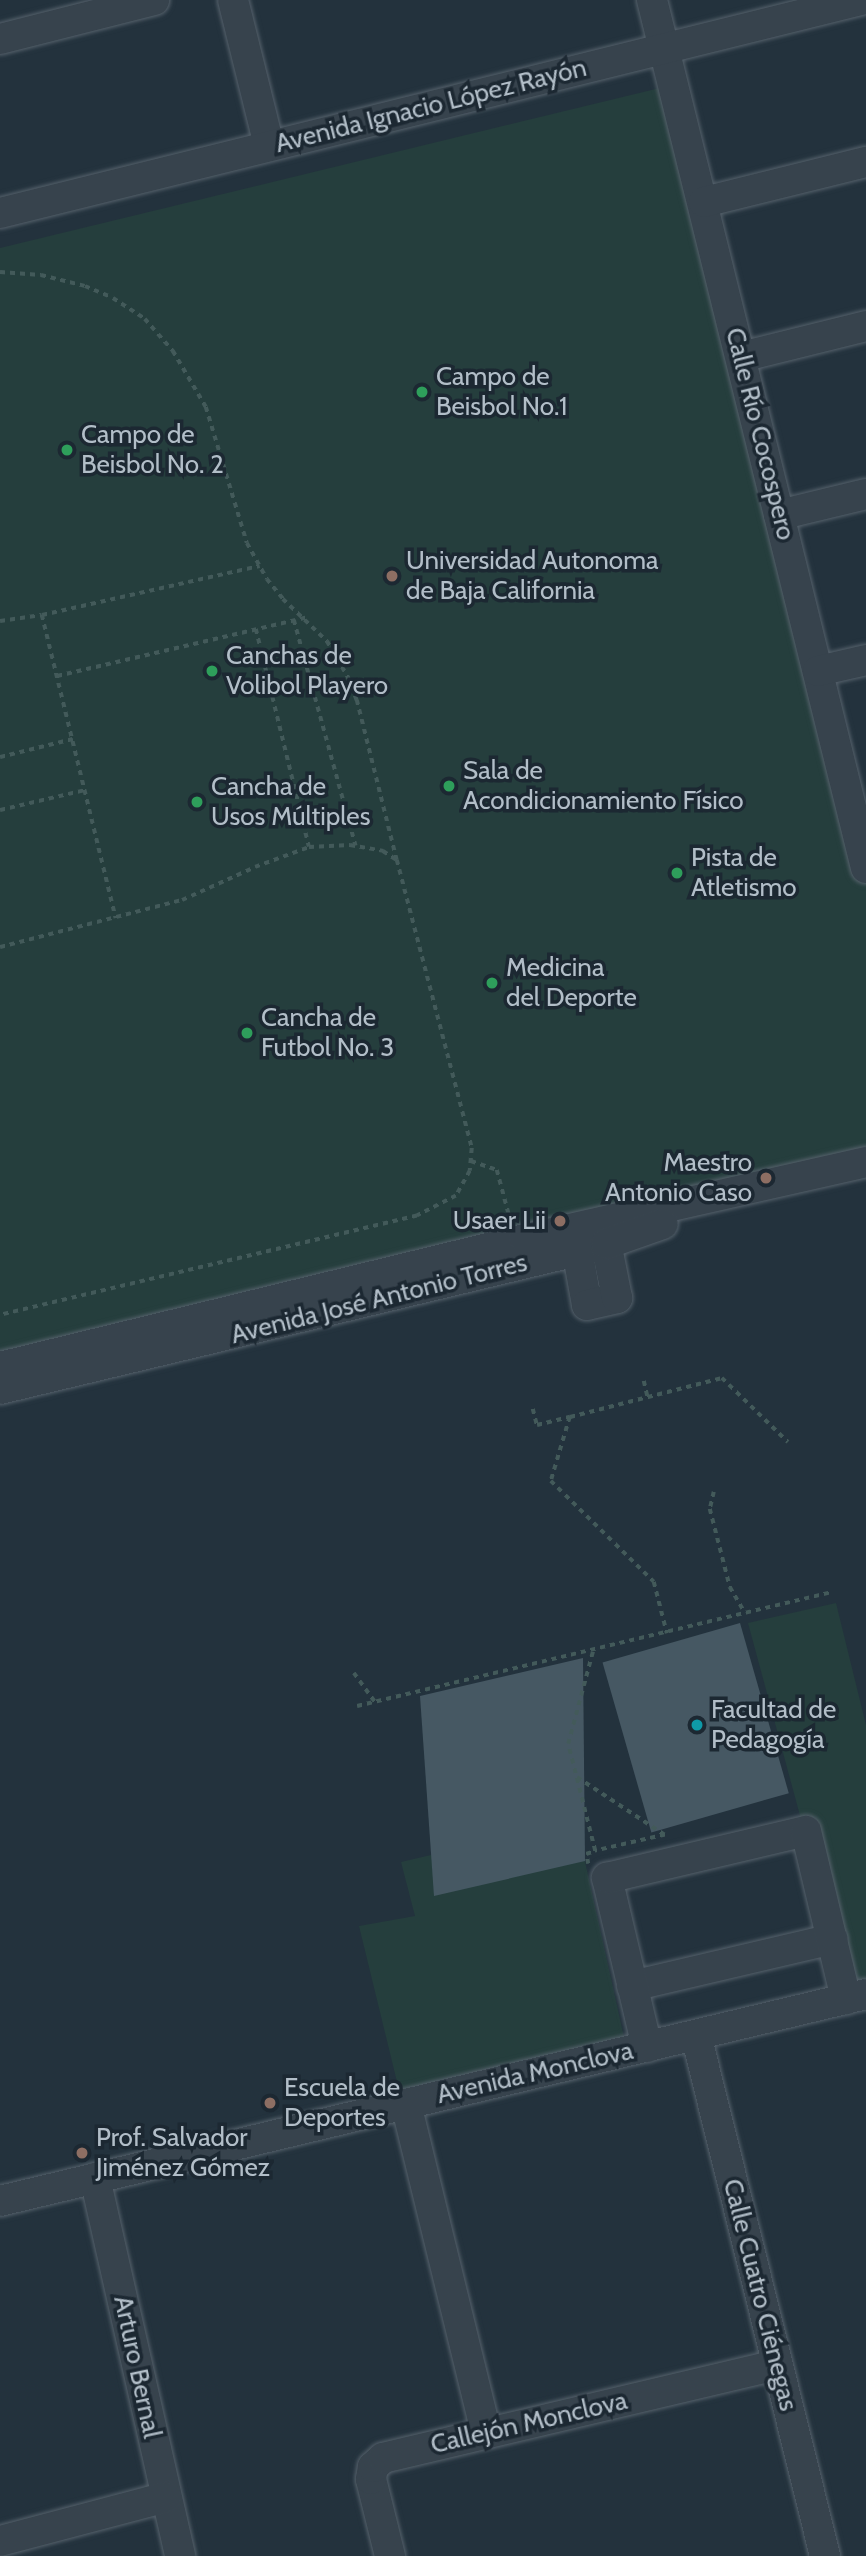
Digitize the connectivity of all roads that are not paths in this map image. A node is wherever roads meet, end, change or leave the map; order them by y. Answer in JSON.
{"nodes":[{"id":1,"x":154,"y":0,"type":"edge"},
{"id":2,"x":233,"y":0,"type":"edge"},
{"id":3,"x":652,"y":0,"type":"edge"},
{"id":4,"x":862,"y":0,"type":"edge"},
{"id":5,"x":0,"y":39,"type":"edge"},
{"id":6,"x":664,"y":49,"type":"junction"},
{"id":7,"x":269,"y":146,"type":"junction"},
{"id":8,"x":866,"y":162,"type":"edge"},
{"id":9,"x":704,"y":202,"type":"junction"},
{"id":10,"x":0,"y":213,"type":"edge"},
{"id":11,"x":866,"y":326,"type":"edge"},
{"id":12,"x":741,"y":357,"type":"junction"},
{"id":13,"x":866,"y":494,"type":"edge"},
{"id":14,"x":779,"y":515,"type":"junction"},
{"id":15,"x":866,"y":660,"type":"edge"},
{"id":16,"x":818,"y":671,"type":"junction"},
{"id":17,"x":861,"y":829,"type":"edge"},
{"id":18,"x":866,"y":869,"type":"edge"},
{"id":19,"x":866,"y":1162,"type":"edge"},
{"id":20,"x":589,"y":1236,"type":"junction"},
{"id":21,"x":88,"y":1357,"type":"junction"},
{"id":22,"x":0,"y":1367,"type":"edge"},
{"id":23,"x":0,"y":1389,"type":"edge"},
{"id":24,"x":832,"y":1939,"type":"junction"},
{"id":25,"x":632,"y":1986,"type":"junction"},
{"id":26,"x":856,"y":1997,"type":"edge"},
{"id":27,"x":696,"y":2035,"type":"junction"},
{"id":28,"x":648,"y":2047,"type":"junction"},
{"id":29,"x":406,"y":2104,"type":"junction"},
{"id":30,"x":95,"y":2178,"type":"junction"},
{"id":31,"x":0,"y":2201,"type":"edge"},
{"id":32,"x":777,"y":2365,"type":"junction"},
{"id":33,"x":486,"y":2433,"type":"junction"},
{"id":34,"x":166,"y":2497,"type":"junction"},
{"id":35,"x":4,"y":2546,"type":"edge"},
{"id":36,"x":180,"y":2556,"type":"edge"},
{"id":37,"x":390,"y":2556,"type":"edge"},
{"id":38,"x":825,"y":2556,"type":"edge"}],
"edges":[{"from":1,"to":5,"type":"street"},
{"from":2,"to":7,"type":"street"},
{"from":3,"to":6,"type":"street","name":"Calle Río Cocospero"},
{"from":4,"to":6,"type":"street","name":"Avenida Ignacio López Rayón"},
{"from":6,"to":7,"type":"street","name":"Avenida Ignacio López Rayón"},
{"from":6,"to":9,"type":"street","name":"Calle Río Cocospero"},
{"from":7,"to":10,"type":"street","name":"Avenida Ignacio López Rayón"},
{"from":8,"to":9,"type":"street"},
{"from":9,"to":12,"type":"street","name":"Calle Río Cocospero"},
{"from":11,"to":12,"type":"street"},
{"from":12,"to":14,"type":"street","name":"Calle Río Cocospero"},
{"from":13,"to":14,"type":"street"},
{"from":14,"to":16,"type":"street","name":"Calle Río Cocospero"},
{"from":15,"to":16,"type":"street"},
{"from":16,"to":17,"type":"street","name":"Calle Río Cocospero"},
{"from":17,"to":18,"type":"street","name":"Calle Río Cocospero"},
{"from":19,"to":20,"type":"street","name":"Avenida José Antonio Torres"},
{"from":20,"to":20,"type":"street"},
{"from":20,"to":21,"type":"street","name":"Avenida José Antonio Torres"},
{"from":21,"to":22,"type":"street","name":"Avenida José Antonio Torres"},
{"from":21,"to":23,"type":"street","name":"Avenida José Antonio Torres"},
{"from":24,"to":25,"type":"street"},
{"from":24,"to":25,"type":"street"},
{"from":24,"to":26,"type":"street"},
{"from":25,"to":28,"type":"street"},
{"from":26,"to":27,"type":"street","name":"Avenida Monclova"},
{"from":27,"to":28,"type":"street","name":"Avenida Monclova"},
{"from":27,"to":32,"type":"street","name":"Calle Cuatro Ciénegas"},
{"from":28,"to":29,"type":"street","name":"Avenida Monclova"},
{"from":29,"to":30,"type":"street","name":"Avenida Monclova"},
{"from":29,"to":33,"type":"street"},
{"from":30,"to":31,"type":"street","name":"Avenida Monclova"},
{"from":30,"to":34,"type":"street","name":"Arturo Bernal"},
{"from":32,"to":33,"type":"street","name":"Callejón Monclova"},
{"from":32,"to":38,"type":"street","name":"Calle Cuatro Ciénegas"},
{"from":33,"to":37,"type":"street","name":"Callejón Monclova"},
{"from":34,"to":35,"type":"street"},
{"from":34,"to":36,"type":"street","name":"Arturo Bernal"}]}
